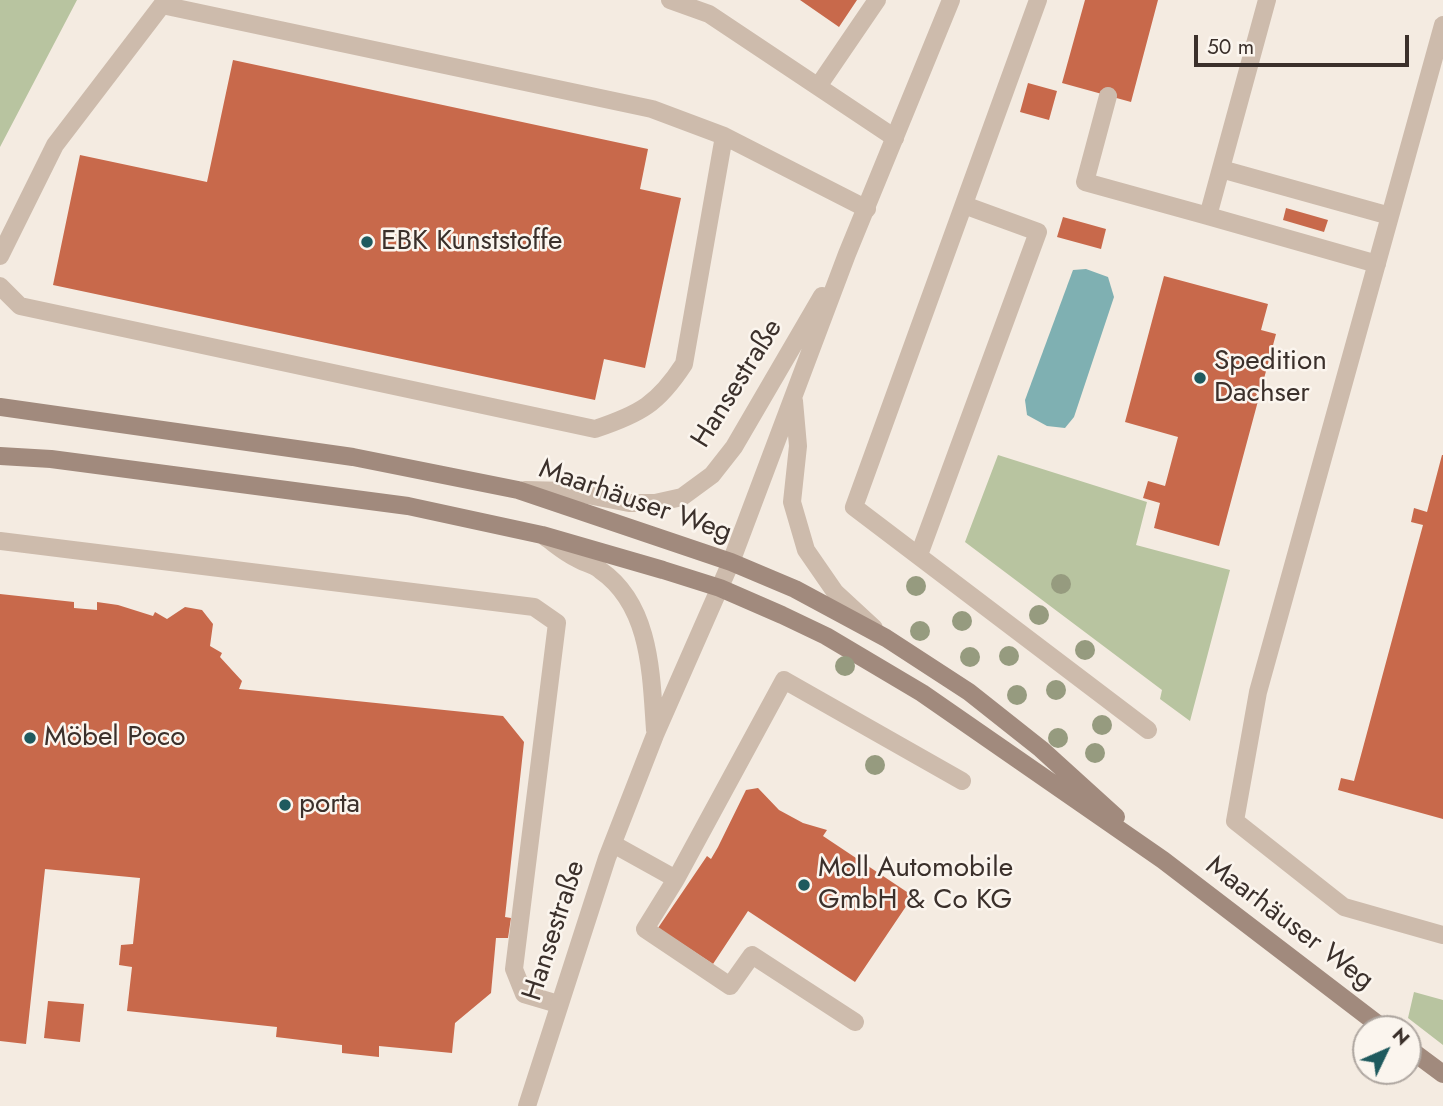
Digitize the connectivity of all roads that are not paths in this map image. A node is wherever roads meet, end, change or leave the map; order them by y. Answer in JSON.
{"nodes":[{"id":1,"x":670,"y":0,"type":"edge"},
{"id":2,"x":877,"y":0,"type":"edge"},
{"id":3,"x":951,"y":0,"type":"edge"},
{"id":4,"x":1038,"y":0,"type":"edge"},
{"id":5,"x":1267,"y":0,"type":"edge"},
{"id":6,"x":1443,"y":25,"type":"edge"},
{"id":7,"x":819,"y":85,"type":"junction"},
{"id":8,"x":1108,"y":96,"type":"dead end"},
{"id":9,"x":724,"y":135,"type":"junction"},
{"id":10,"x":895,"y":138,"type":"junction"},
{"id":11,"x":1221,"y":169,"type":"junction"},
{"id":12,"x":964,"y":205,"type":"junction"},
{"id":13,"x":867,"y":209,"type":"junction"},
{"id":14,"x":1208,"y":216,"type":"junction"},
{"id":15,"x":1390,"y":216,"type":"junction"},
{"id":16,"x":847,"y":254,"type":"junction"},
{"id":17,"x":0,"y":256,"type":"edge"},
{"id":18,"x":1377,"y":264,"type":"junction"},
{"id":19,"x":0,"y":286,"type":"edge"},
{"id":20,"x":793,"y":398,"type":"junction"},
{"id":21,"x":0,"y":407,"type":"edge"},
{"id":22,"x":0,"y":456,"type":"edge"},
{"id":23,"x":518,"y":490,"type":"junction"},
{"id":24,"x":542,"y":535,"type":"junction"},
{"id":25,"x":0,"y":541,"type":"edge"},
{"id":26,"x":919,"y":555,"type":"junction"},
{"id":27,"x":731,"y":562,"type":"junction"},
{"id":28,"x":720,"y":588,"type":"junction"},
{"id":29,"x":886,"y":638,"type":"junction"},
{"id":30,"x":1148,"y":730,"type":"dead end"},
{"id":31,"x":655,"y":735,"type":"junction"},
{"id":32,"x":962,"y":781,"type":"dead end"},
{"id":33,"x":612,"y":845,"type":"junction"},
{"id":34,"x":1163,"y":860,"type":"junction"},
{"id":35,"x":676,"y":879,"type":"junction"},
{"id":36,"x":1443,"y":935,"type":"edge"},
{"id":37,"x":558,"y":1004,"type":"junction"},
{"id":38,"x":1366,"y":1015,"type":"edge"},
{"id":39,"x":855,"y":1021,"type":"dead end"},
{"id":40,"x":1422,"y":1058,"type":"edge"},
{"id":41,"x":1443,"y":1074,"type":"edge"},
{"id":42,"x":527,"y":1106,"type":"edge"}],
"edges":[{"from":1,"to":7,"type":"street"},
{"from":2,"to":7,"type":"street"},
{"from":3,"to":10,"type":"street","name":"Hansestraße"},
{"from":4,"to":12,"type":"street"},
{"from":5,"to":11,"type":"street"},
{"from":6,"to":15,"type":"street"},
{"from":7,"to":10,"type":"street"},
{"from":8,"to":14,"type":"street"},
{"from":9,"to":13,"type":"street"},
{"from":9,"to":17,"type":"street"},
{"from":9,"to":19,"type":"street"},
{"from":10,"to":13,"type":"street","name":"Hansestraße"},
{"from":11,"to":14,"type":"street"},
{"from":11,"to":15,"type":"street"},
{"from":12,"to":26,"type":"street"},
{"from":12,"to":26,"type":"street"},
{"from":13,"to":16,"type":"street","name":"Hansestraße"},
{"from":14,"to":18,"type":"street"},
{"from":15,"to":18,"type":"street"},
{"from":16,"to":20,"type":"street","name":"Hansestraße"},
{"from":16,"to":23,"type":"street","name":"Hansestraße"},
{"from":18,"to":36,"type":"street"},
{"from":20,"to":27,"type":"street","name":"Hansestraße"},
{"from":20,"to":29,"type":"street","name":"Hansestraße"},
{"from":21,"to":23,"type":"main road","name":"Maarhäuser Weg"},
{"from":22,"to":24,"type":"main road","name":"Maarhäuser Weg"},
{"from":23,"to":27,"type":"main road","name":"Maarhäuser Weg"},
{"from":24,"to":28,"type":"main road","name":"Maarhäuser Weg"},
{"from":24,"to":31,"type":"street","name":"Hansestraße"},
{"from":25,"to":37,"type":"street"},
{"from":26,"to":30,"type":"street"},
{"from":27,"to":28,"type":"street","name":"Hansestraße"},
{"from":27,"to":29,"type":"main road","name":"Maarhäuser Weg"},
{"from":28,"to":31,"type":"street","name":"Hansestraße"},
{"from":28,"to":34,"type":"main road","name":"Maarhäuser Weg"},
{"from":29,"to":34,"type":"main road","name":"Maarhäuser Weg"},
{"from":31,"to":33,"type":"street","name":"Hansestraße"},
{"from":32,"to":35,"type":"street"},
{"from":33,"to":35,"type":"street"},
{"from":33,"to":37,"type":"street","name":"Hansestraße"},
{"from":34,"to":38,"type":"main road","name":"Maarhäuser Weg"},
{"from":35,"to":39,"type":"street"},
{"from":37,"to":42,"type":"street","name":"Hansestraße"},
{"from":40,"to":41,"type":"main road"}]}
